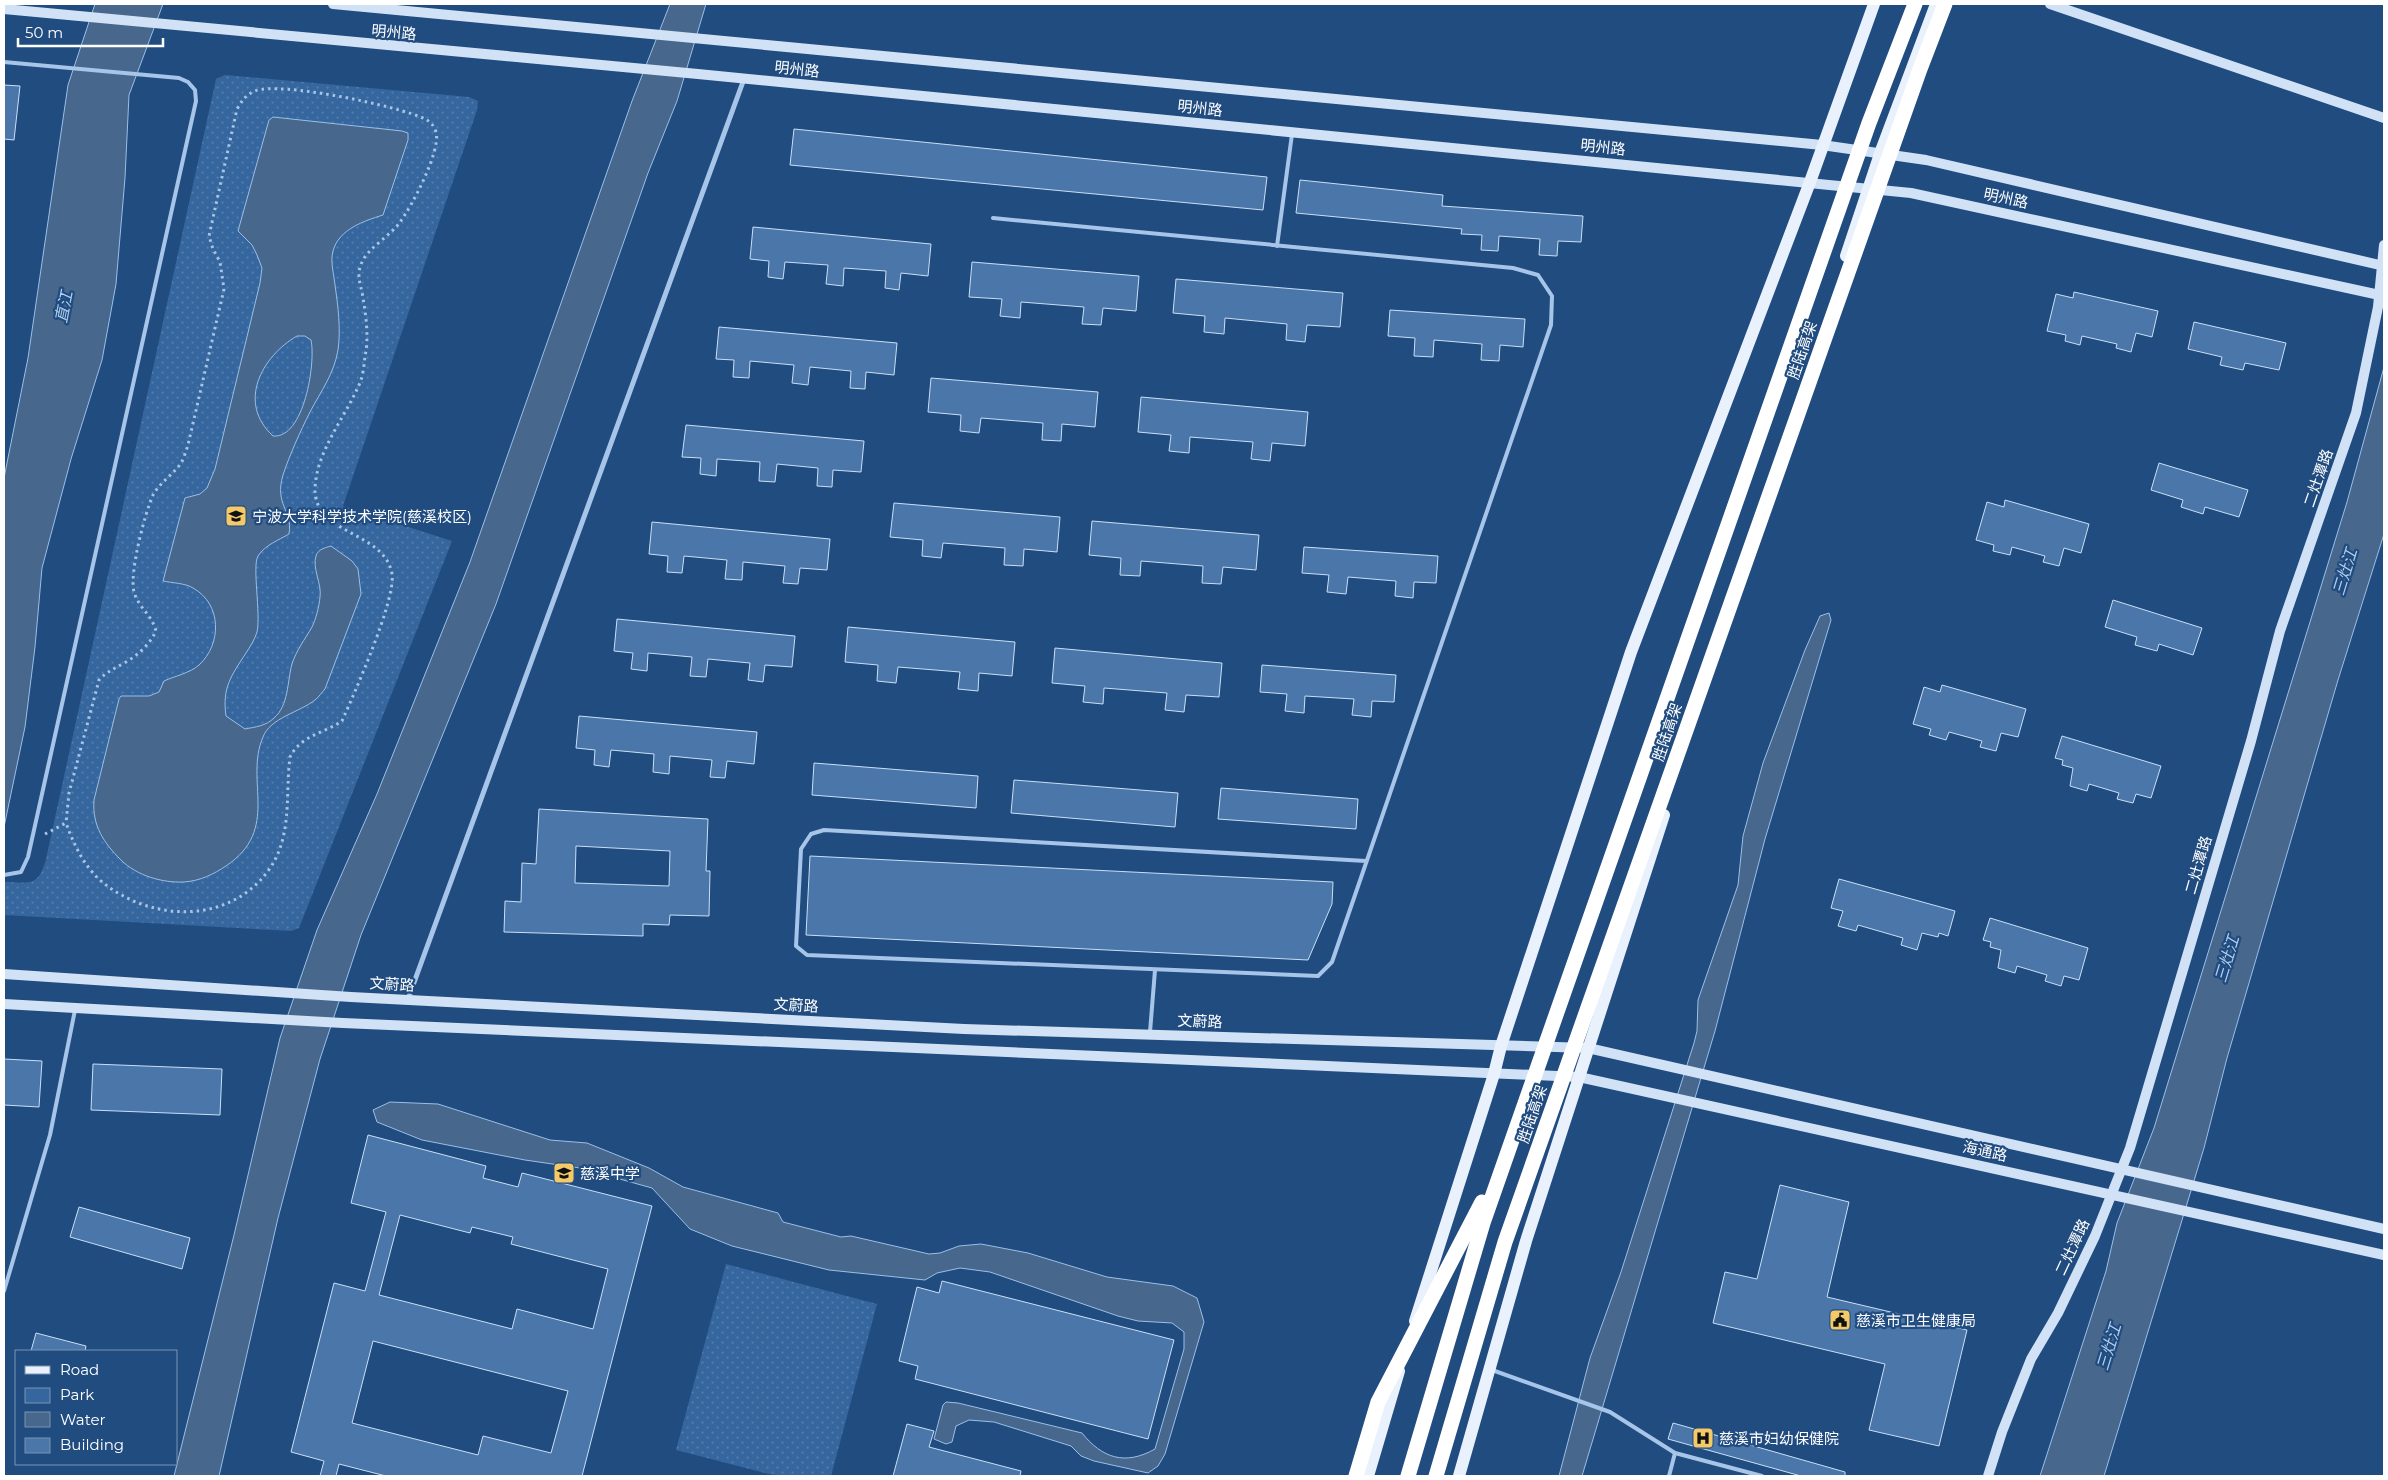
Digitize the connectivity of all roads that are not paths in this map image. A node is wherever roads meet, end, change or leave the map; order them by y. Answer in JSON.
{"nodes":[{"id":1,"x":333,"y":4,"type":"edge"},
{"id":2,"x":1874,"y":4,"type":"edge"},
{"id":3,"x":1915,"y":4,"type":"edge"},
{"id":4,"x":1936,"y":4,"type":"edge"},
{"id":5,"x":1945,"y":4,"type":"edge"},
{"id":6,"x":2050,"y":4,"type":"edge"},
{"id":7,"x":4,"y":9,"type":"edge"},
{"id":8,"x":4,"y":62,"type":"edge"},
{"id":9,"x":744,"y":79,"type":"junction"},
{"id":10,"x":2384,"y":118,"type":"edge"},
{"id":11,"x":1292,"y":132,"type":"junction"},
{"id":12,"x":1822,"y":145,"type":"junction"},
{"id":13,"x":1810,"y":182,"type":"junction"},
{"id":14,"x":994,"y":218,"type":"dead end"},
{"id":15,"x":2384,"y":245,"type":"edge"},
{"id":16,"x":1277,"y":246,"type":"junction"},
{"id":17,"x":2383,"y":265,"type":"edge"},
{"id":18,"x":2384,"y":296,"type":"edge"},
{"id":19,"x":1366,"y":861,"type":"junction"},
{"id":20,"x":4,"y":875,"type":"edge"},
{"id":21,"x":1155,"y":970,"type":"junction"},
{"id":22,"x":4,"y":974,"type":"edge"},
{"id":23,"x":408,"y":999,"type":"junction"},
{"id":24,"x":4,"y":1004,"type":"edge"},
{"id":25,"x":75,"y":1008,"type":"junction"},
{"id":26,"x":1150,"y":1035,"type":"junction"},
{"id":27,"x":1501,"y":1046,"type":"junction"},
{"id":28,"x":1588,"y":1048,"type":"junction"},
{"id":29,"x":1494,"y":1074,"type":"junction"},
{"id":30,"x":1580,"y":1077,"type":"junction"},
{"id":31,"x":1507,"y":1154,"type":"junction"},
{"id":32,"x":2384,"y":1229,"type":"edge"},
{"id":33,"x":2384,"y":1255,"type":"edge"},
{"id":34,"x":4,"y":1291,"type":"edge"},
{"id":35,"x":1490,"y":1369,"type":"junction"},
{"id":36,"x":1675,"y":1453,"type":"junction"},
{"id":37,"x":1356,"y":1476,"type":"edge"},
{"id":38,"x":1368,"y":1476,"type":"edge"},
{"id":39,"x":1408,"y":1476,"type":"edge"},
{"id":40,"x":1436,"y":1476,"type":"edge"},
{"id":41,"x":1459,"y":1476,"type":"edge"},
{"id":42,"x":1668,"y":1476,"type":"edge"},
{"id":43,"x":1762,"y":1476,"type":"edge"},
{"id":44,"x":1988,"y":1476,"type":"edge"}],
"edges":[{"from":1,"to":12,"type":"main road","name":"明州路"},
{"from":2,"to":12,"type":"main road"},
{"from":3,"to":31,"type":"highway","name":"胜陆高架","bridge":true},
{"from":4,"to":28,"type":"main road"},
{"from":5,"to":40,"type":"highway","name":"胜陆高架","bridge":true},
{"from":6,"to":10,"type":"main road"},
{"from":7,"to":9,"type":"main road","name":"明州路"},
{"from":8,"to":20,"type":"lane"},
{"from":9,"to":11,"type":"main road","name":"明州路"},
{"from":9,"to":23,"type":"street"},
{"from":11,"to":13,"type":"main road","name":"明州路"},
{"from":11,"to":16,"type":"lane"},
{"from":12,"to":13,"type":"main road"},
{"from":12,"to":17,"type":"main road","name":"明州路"},
{"from":13,"to":18,"type":"main road","name":"明州路"},
{"from":13,"to":27,"type":"main road"},
{"from":14,"to":16,"type":"lane"},
{"from":15,"to":17,"type":"main road","name":"二灶潭路"},
{"from":16,"to":19,"type":"lane"},
{"from":17,"to":44,"type":"main road","name":"二灶潭路"},
{"from":19,"to":21,"type":"lane"},
{"from":19,"to":21,"type":"lane"},
{"from":21,"to":26,"type":"lane"},
{"from":22,"to":23,"type":"main road","name":"文蔚路"},
{"from":23,"to":26,"type":"main road","name":"文蔚路"},
{"from":24,"to":25,"type":"main road"},
{"from":25,"to":29,"type":"main road"},
{"from":25,"to":34,"type":"lane"},
{"from":26,"to":27,"type":"main road","name":"文蔚路"},
{"from":27,"to":28,"type":"main road","name":"文蔚路"},
{"from":27,"to":29,"type":"main road"},
{"from":28,"to":30,"type":"main road"},
{"from":28,"to":32,"type":"main road","name":"海通路"},
{"from":29,"to":30,"type":"main road"},
{"from":29,"to":38,"type":"main road"},
{"from":30,"to":33,"type":"main road","name":"海通路"},
{"from":30,"to":35,"type":"main road"},
{"from":31,"to":37,"type":"highway","bridge":true},
{"from":31,"to":39,"type":"highway","name":"胜陆高架","bridge":true},
{"from":35,"to":36,"type":"lane"},
{"from":35,"to":41,"type":"main road"},
{"from":36,"to":42,"type":"lane"},
{"from":36,"to":43,"type":"lane"}]}
